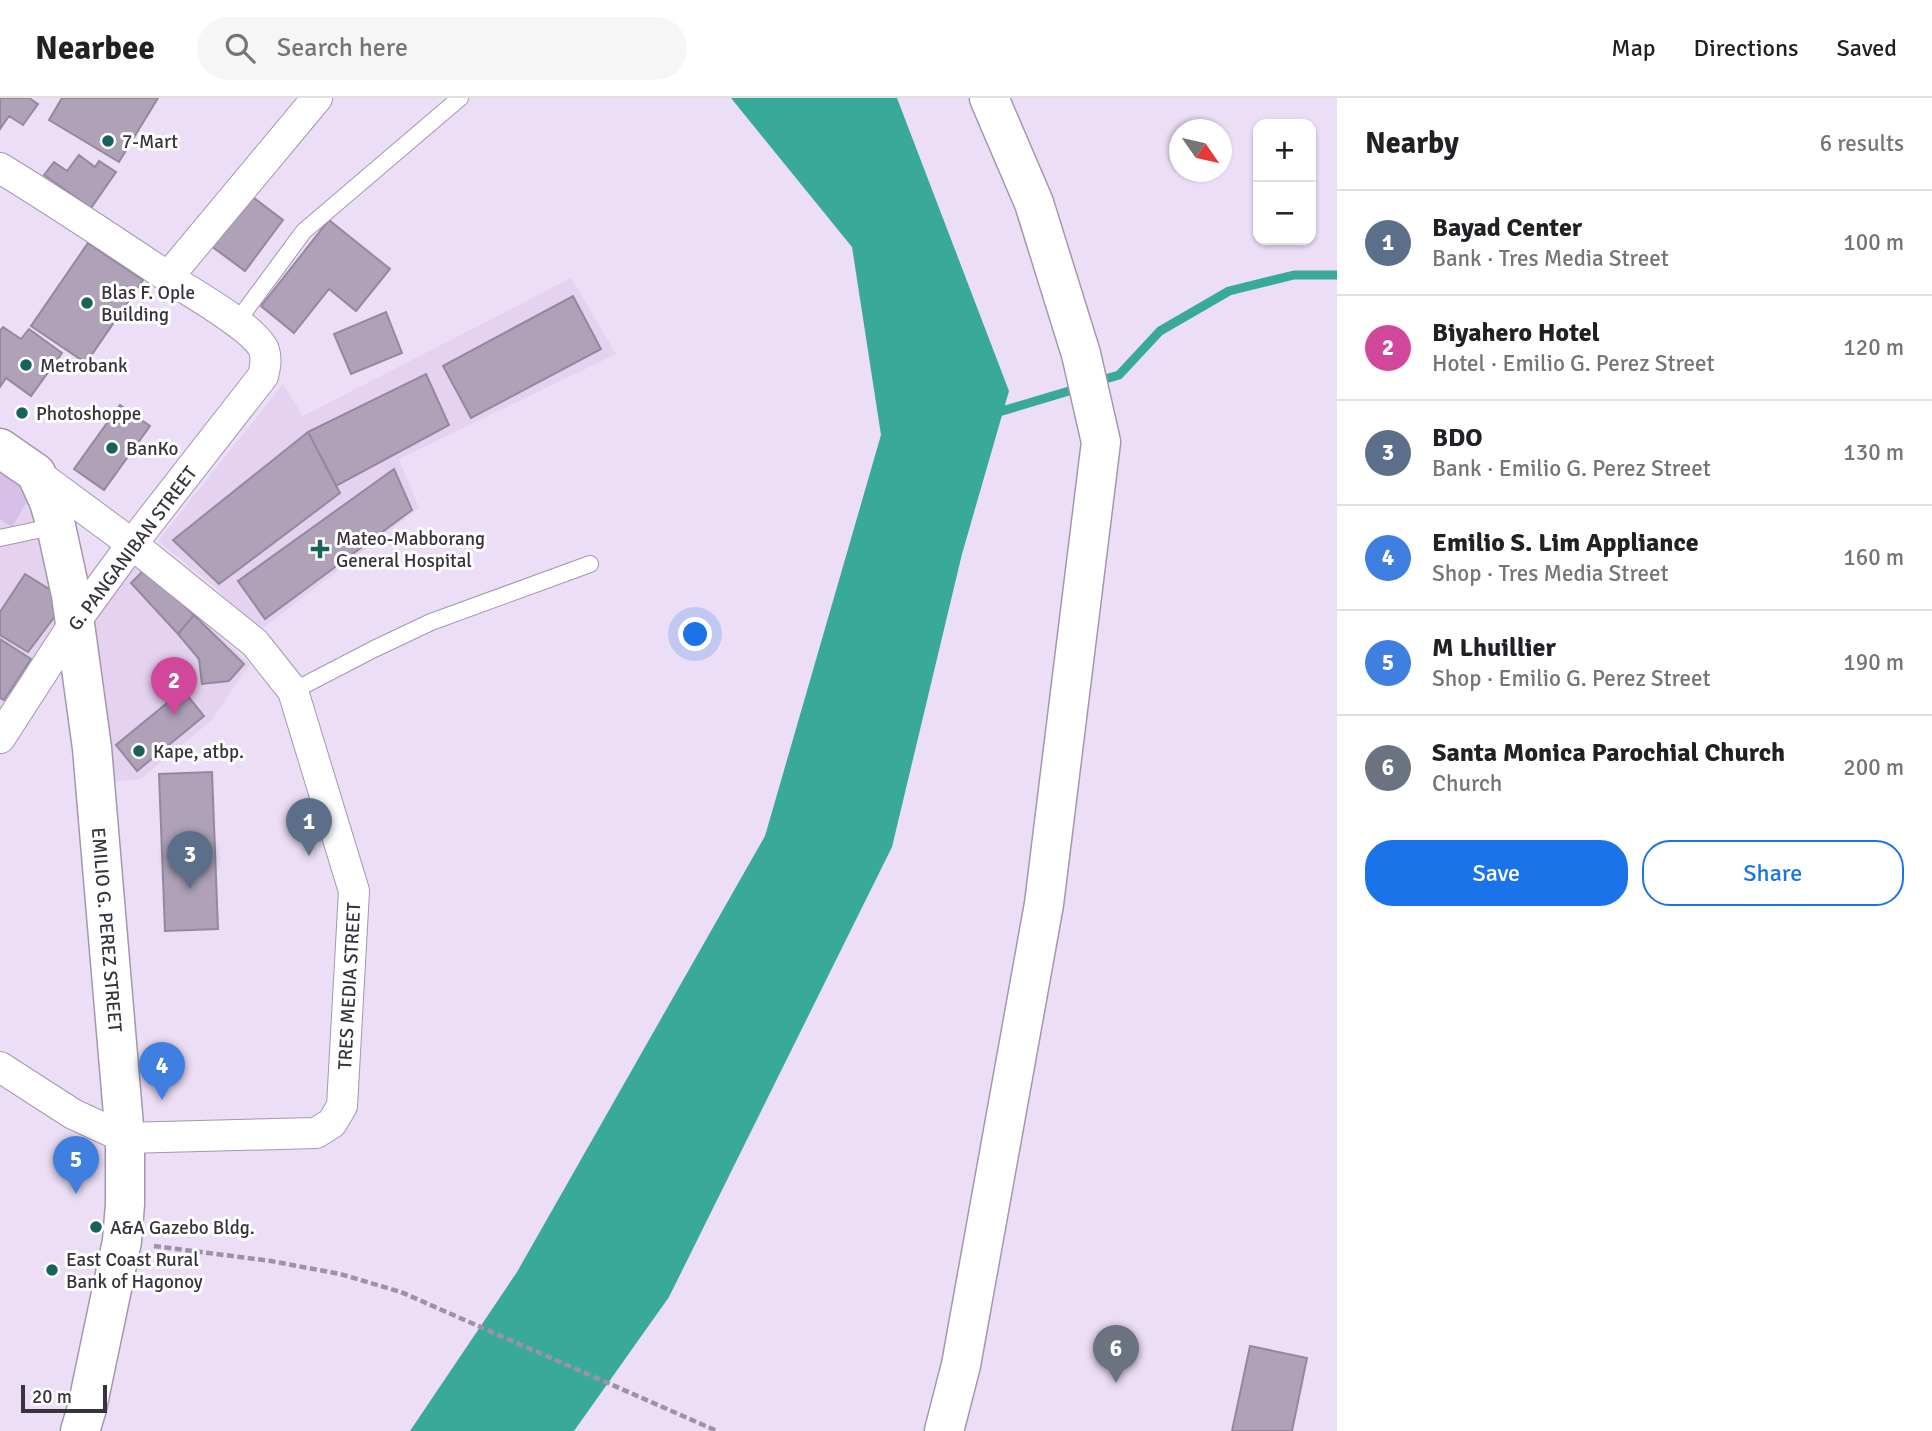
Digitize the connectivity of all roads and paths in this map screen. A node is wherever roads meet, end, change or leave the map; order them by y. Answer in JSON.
{"nodes":[{"id":1,"x":317,"y":98,"type":"edge"},
{"id":2,"x":460,"y":98,"type":"edge"},
{"id":3,"x":989,"y":98,"type":"edge"},
{"id":4,"x":0,"y":168,"type":"edge"},
{"id":5,"x":168,"y":276,"type":"junction"},
{"id":6,"x":236,"y":323,"type":"junction"},
{"id":7,"x":0,"y":448,"type":"edge"},
{"id":8,"x":36,"y":473,"type":"junction"},
{"id":9,"x":56,"y":526,"type":"junction"},
{"id":10,"x":0,"y":538,"type":"edge"},
{"id":11,"x":132,"y":544,"type":"junction"},
{"id":12,"x":590,"y":564,"type":"dead end"},
{"id":13,"x":75,"y":622,"type":"junction"},
{"id":14,"x":293,"y":691,"type":"junction"},
{"id":15,"x":0,"y":738,"type":"edge"},
{"id":16,"x":0,"y":1067,"type":"edge"},
{"id":17,"x":125,"y":1138,"type":"junction"},
{"id":18,"x":122,"y":1241,"type":"junction"},
{"id":19,"x":80,"y":1431,"type":"edge"},
{"id":20,"x":717,"y":1431,"type":"edge"},
{"id":21,"x":944,"y":1431,"type":"edge"}],
"edges":[{"from":1,"to":5,"type":"street"},
{"from":2,"to":6,"type":"lane"},
{"from":3,"to":21,"type":"main road"},
{"from":4,"to":5,"type":"street"},
{"from":5,"to":6,"type":"street"},
{"from":6,"to":11,"type":"street","name":"G. PANGANIBAN STREET"},
{"from":7,"to":8,"type":"main road"},
{"from":8,"to":9,"type":"main road","name":"EMILIO G. PEREZ STREET"},
{"from":8,"to":11,"type":"street","name":"TRES MEDIA STREET"},
{"from":9,"to":10,"type":"lane"},
{"from":9,"to":13,"type":"main road","name":"EMILIO G. PEREZ STREET"},
{"from":11,"to":13,"type":"street","name":"G. PANGANIBAN STREET"},
{"from":11,"to":14,"type":"street","name":"TRES MEDIA STREET"},
{"from":12,"to":14,"type":"lane"},
{"from":13,"to":15,"type":"street","name":"G. PANGANIBAN STREET"},
{"from":13,"to":17,"type":"main road","name":"EMILIO G. PEREZ STREET"},
{"from":14,"to":17,"type":"street","name":"TRES MEDIA STREET"},
{"from":16,"to":17,"type":"street"},
{"from":17,"to":18,"type":"main road","name":"EMILIO G. PEREZ STREET"},
{"from":18,"to":19,"type":"main road","name":"EMILIO G. PEREZ STREET"},
{"from":18,"to":20,"type":"path"}]}
